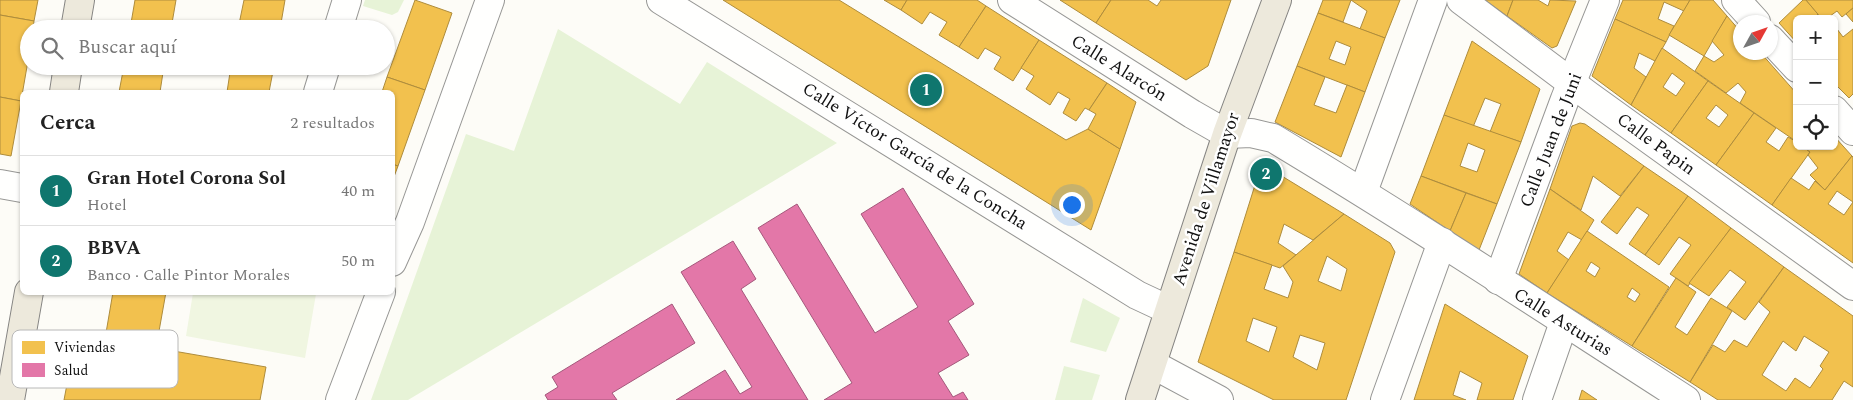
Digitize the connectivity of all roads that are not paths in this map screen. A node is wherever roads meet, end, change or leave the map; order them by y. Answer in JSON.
{"nodes":[{"id":1,"x":80,"y":0,"type":"edge"},
{"id":2,"x":347,"y":0,"type":"edge"},
{"id":3,"x":490,"y":0,"type":"edge"},
{"id":4,"x":661,"y":0,"type":"edge"},
{"id":5,"x":1012,"y":0,"type":"edge"},
{"id":6,"x":1276,"y":0,"type":"edge"},
{"id":7,"x":1433,"y":0,"type":"edge"},
{"id":8,"x":1461,"y":0,"type":"edge"},
{"id":9,"x":1605,"y":0,"type":"edge"},
{"id":10,"x":1736,"y":0,"type":"edge"},
{"id":11,"x":1750,"y":15,"type":"edge"},
{"id":12,"x":77,"y":20,"type":"edge"},
{"id":13,"x":341,"y":20,"type":"edge"},
{"id":14,"x":1778,"y":48,"type":"edge"},
{"id":15,"x":1793,"y":64,"type":"edge"},
{"id":16,"x":67,"y":75,"type":"edge"},
{"id":17,"x":323,"y":75,"type":"edge"},
{"id":18,"x":1572,"y":83,"type":"junction"},
{"id":19,"x":64,"y":90,"type":"edge"},
{"id":20,"x":319,"y":90,"type":"edge"},
{"id":21,"x":1838,"y":114,"type":"edge"},
{"id":22,"x":1853,"y":131,"type":"edge"},
{"id":23,"x":1227,"y":134,"type":"junction"},
{"id":24,"x":0,"y":184,"type":"edge"},
{"id":25,"x":20,"y":188,"type":"edge"},
{"id":26,"x":1363,"y":192,"type":"junction"},
{"id":27,"x":1442,"y":242,"type":"junction"},
{"id":28,"x":395,"y":255,"type":"edge"},
{"id":29,"x":1498,"y":280,"type":"junction"},
{"id":30,"x":1853,"y":286,"type":"edge"},
{"id":31,"x":28,"y":295,"type":"edge"},
{"id":32,"x":380,"y":295,"type":"edge"},
{"id":33,"x":1169,"y":310,"type":"junction"},
{"id":34,"x":1564,"y":322,"type":"junction"},
{"id":35,"x":22,"y":330,"type":"edge"},
{"id":36,"x":1152,"y":364,"type":"junction"},
{"id":37,"x":340,"y":400,"type":"edge"},
{"id":38,"x":1140,"y":400,"type":"edge"},
{"id":39,"x":1219,"y":400,"type":"edge"},
{"id":40,"x":1385,"y":400,"type":"edge"},
{"id":41,"x":1537,"y":400,"type":"edge"},
{"id":42,"x":1686,"y":400,"type":"edge"}],
"edges":[{"from":1,"to":12,"type":"main road"},
{"from":2,"to":13,"type":"street"},
{"from":3,"to":28,"type":"street"},
{"from":4,"to":33,"type":"street","name":"Calle Víctor García de la Concha"},
{"from":5,"to":23,"type":"street","name":"Calle Alarcón"},
{"from":6,"to":23,"type":"main road","name":"Avenida de Villamayor"},
{"from":7,"to":26,"type":"street"},
{"from":8,"to":18,"type":"street","name":"Calle Papin"},
{"from":9,"to":18,"type":"street","name":"Calle Juan de Juni"},
{"from":10,"to":11,"type":"street"},
{"from":14,"to":15,"type":"street"},
{"from":16,"to":19,"type":"main road"},
{"from":17,"to":20,"type":"street"},
{"from":18,"to":29,"type":"street","name":"Calle Juan de Juni"},
{"from":18,"to":30,"type":"street","name":"Calle Papin"},
{"from":21,"to":22,"type":"street"},
{"from":23,"to":26,"type":"street","name":"Calle Asturias"},
{"from":23,"to":33,"type":"main road","name":"Avenida de Villamayor"},
{"from":24,"to":25,"type":"street"},
{"from":26,"to":27,"type":"street","name":"Calle Asturias"},
{"from":27,"to":29,"type":"street","name":"Calle Asturias"},
{"from":27,"to":40,"type":"street"},
{"from":29,"to":34,"type":"street","name":"Calle Asturias"},
{"from":31,"to":35,"type":"main road"},
{"from":32,"to":37,"type":"street"},
{"from":33,"to":36,"type":"main road","name":"Avenida de Villamayor"},
{"from":34,"to":41,"type":"street"},
{"from":34,"to":42,"type":"street","name":"Calle Asturias"},
{"from":36,"to":38,"type":"main road","name":"Avenida de Villamayor"},
{"from":36,"to":39,"type":"street"}]}
